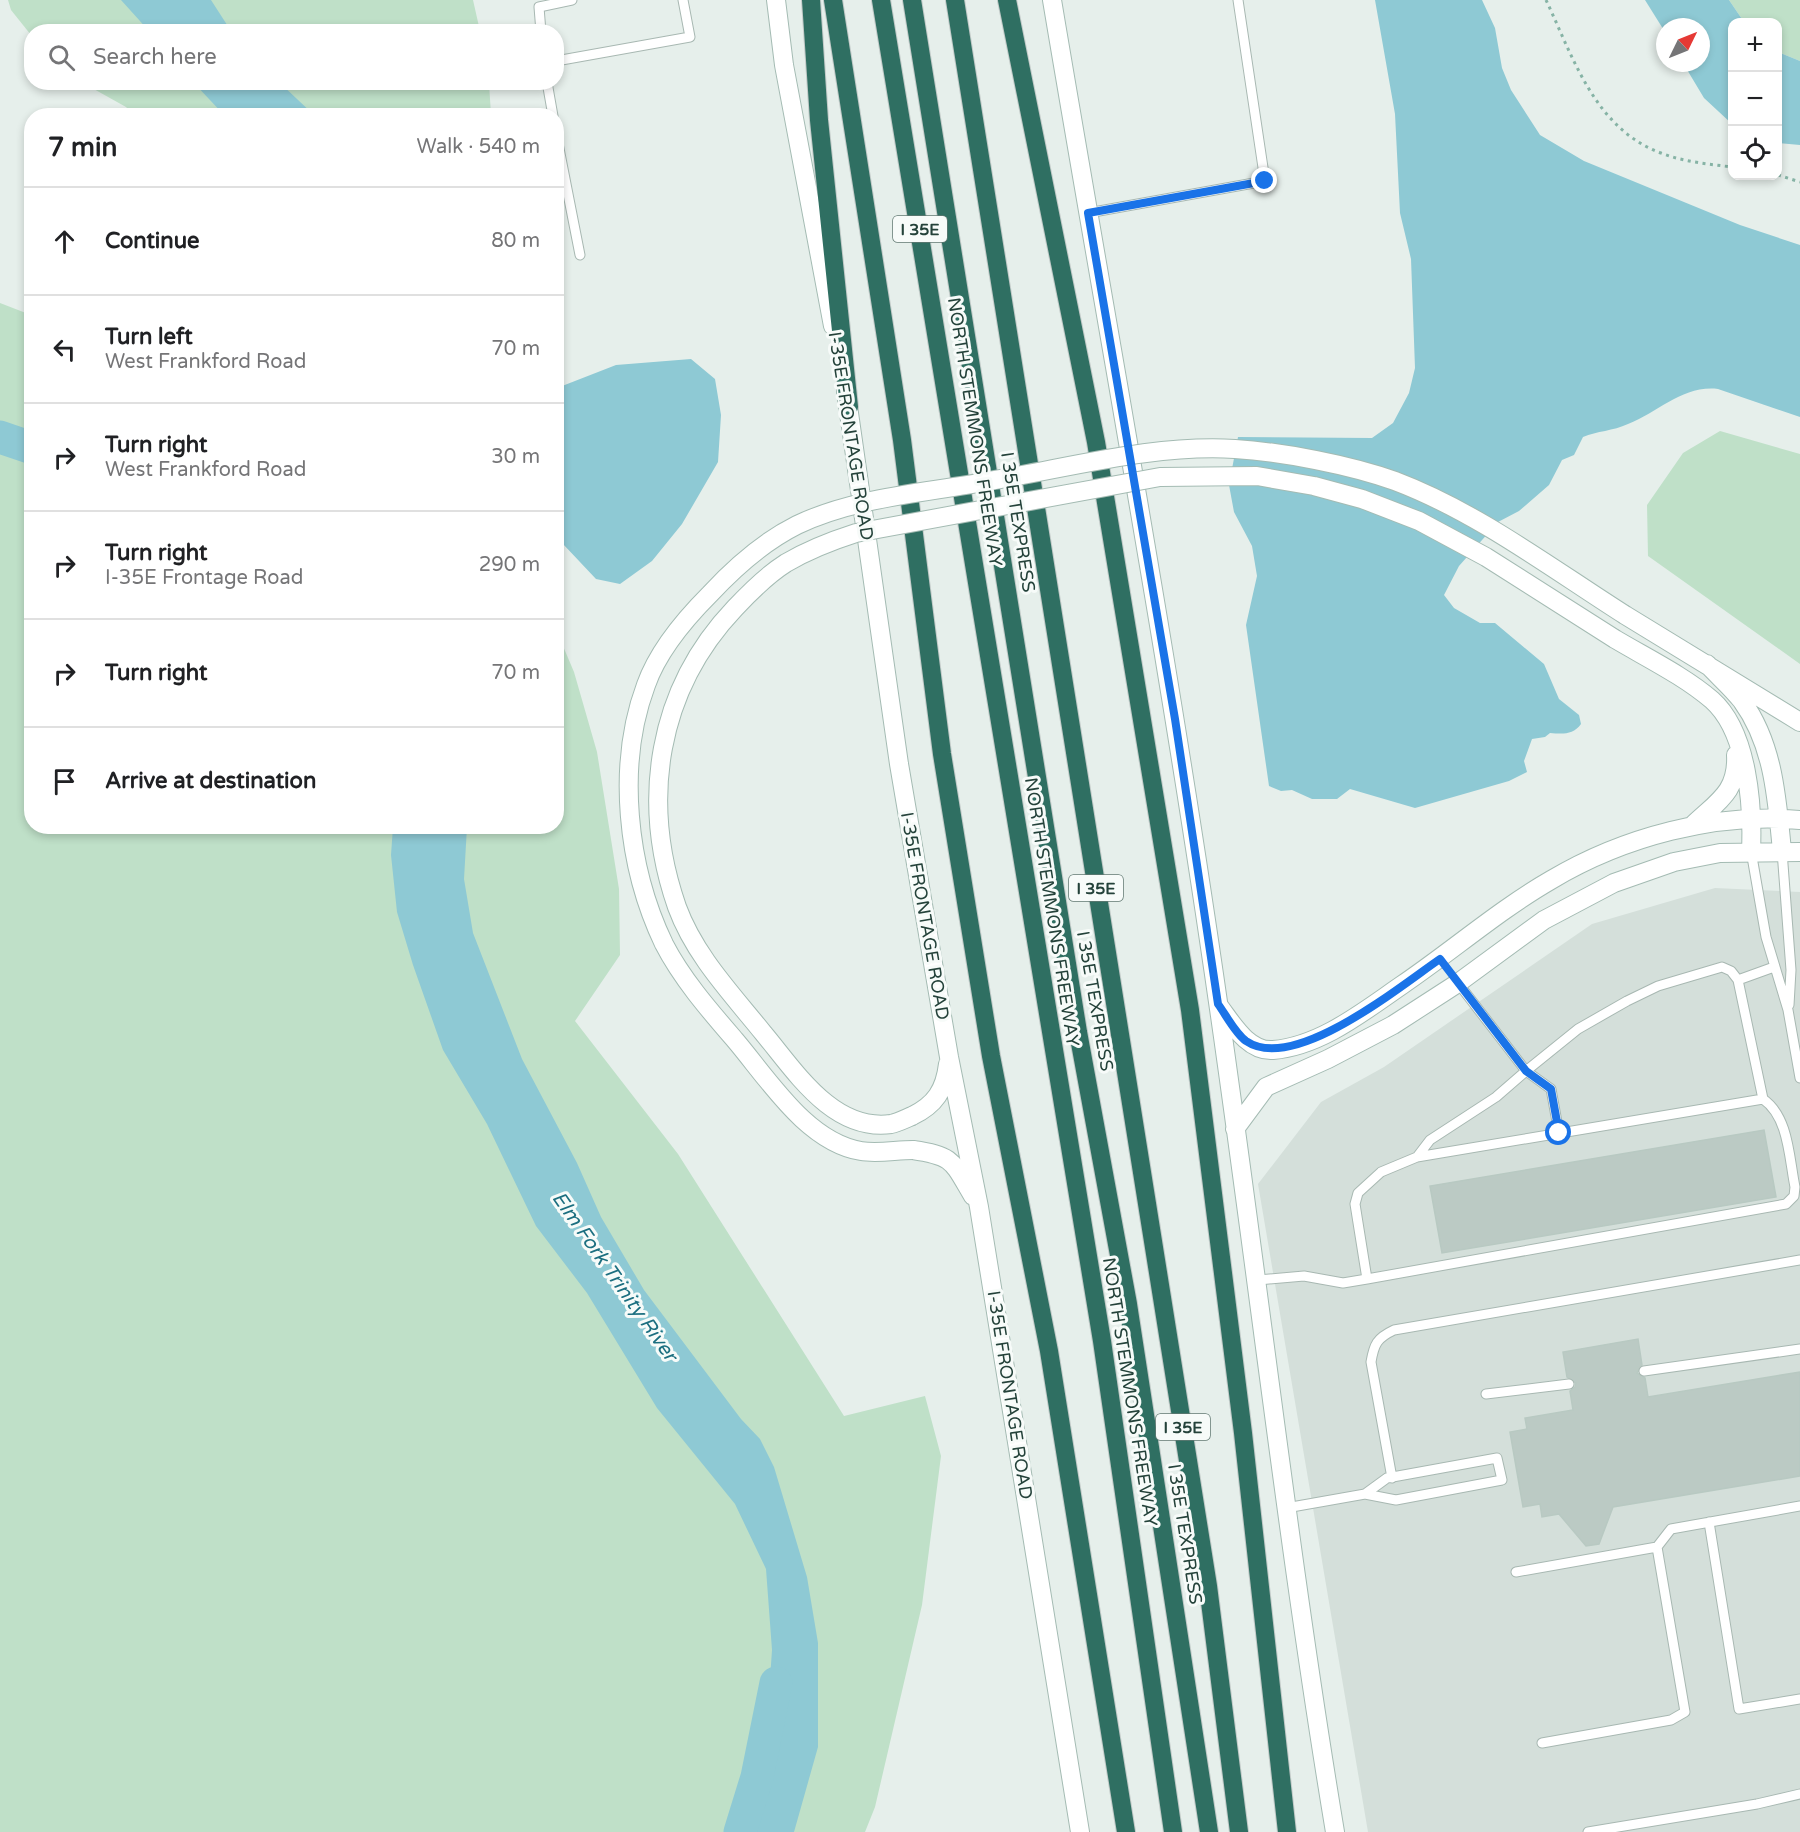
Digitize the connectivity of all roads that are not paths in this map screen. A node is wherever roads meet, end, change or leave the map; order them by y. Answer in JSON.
{"nodes":[{"id":1,"x":572,"y":0,"type":"edge"},
{"id":2,"x":683,"y":0,"type":"edge"},
{"id":3,"x":776,"y":0,"type":"edge"},
{"id":4,"x":811,"y":0,"type":"edge"},
{"id":5,"x":832,"y":0,"type":"edge"},
{"id":6,"x":882,"y":0,"type":"edge"},
{"id":7,"x":912,"y":0,"type":"edge"},
{"id":8,"x":955,"y":0,"type":"edge"},
{"id":9,"x":1007,"y":0,"type":"edge"},
{"id":10,"x":1052,"y":0,"type":"edge"},
{"id":11,"x":1238,"y":0,"type":"edge"},
{"id":12,"x":540,"y":24,"type":"edge"},
{"id":13,"x":564,"y":60,"type":"edge"},
{"id":14,"x":548,"y":90,"type":"edge"},
{"id":15,"x":552,"y":108,"type":"edge"},
{"id":16,"x":564,"y":174,"type":"edge"},
{"id":17,"x":1088,"y":213,"type":"junction"},
{"id":18,"x":580,"y":255,"type":"dead end"},
{"id":19,"x":849,"y":407,"type":"junction"},
{"id":20,"x":1707,"y":664,"type":"junction"},
{"id":21,"x":1800,"y":722,"type":"edge"},
{"id":22,"x":1735,"y":736,"type":"junction"},
{"id":23,"x":1778,"y":818,"type":"junction"},
{"id":24,"x":1752,"y":820,"type":"junction"},
{"id":25,"x":1800,"y":820,"type":"edge"},
{"id":26,"x":1690,"y":828,"type":"junction"},
{"id":27,"x":1751,"y":851,"type":"junction"},
{"id":28,"x":1791,"y":851,"type":"edge"},
{"id":29,"x":1440,"y":959,"type":"junction"},
{"id":30,"x":1774,"y":966,"type":"junction"},
{"id":31,"x":1791,"y":970,"type":"junction"},
{"id":32,"x":1800,"y":976,"type":"edge"},
{"id":33,"x":1738,"y":980,"type":"junction"},
{"id":34,"x":1458,"y":983,"type":"junction"},
{"id":35,"x":1218,"y":1004,"type":"junction"},
{"id":36,"x":1788,"y":1010,"type":"junction"},
{"id":37,"x":949,"y":1057,"type":"junction"},
{"id":38,"x":1526,"y":1071,"type":"junction"},
{"id":39,"x":1800,"y":1078,"type":"edge"},
{"id":40,"x":1763,"y":1099,"type":"junction"},
{"id":41,"x":1235,"y":1129,"type":"junction"},
{"id":42,"x":1559,"y":1133,"type":"junction"},
{"id":43,"x":1417,"y":1157,"type":"junction"},
{"id":44,"x":980,"y":1207,"type":"junction"},
{"id":45,"x":1800,"y":1260,"type":"edge"},
{"id":46,"x":1367,"y":1279,"type":"junction"},
{"id":47,"x":1258,"y":1280,"type":"junction"},
{"id":48,"x":1800,"y":1349,"type":"edge"},
{"id":49,"x":1644,"y":1371,"type":"dead end"},
{"id":50,"x":1569,"y":1384,"type":"dead end"},
{"id":51,"x":1486,"y":1394,"type":"dead end"},
{"id":52,"x":1392,"y":1478,"type":"junction"},
{"id":53,"x":1365,"y":1494,"type":"junction"},
{"id":54,"x":1800,"y":1506,"type":"edge"},
{"id":55,"x":1286,"y":1508,"type":"junction"},
{"id":56,"x":1709,"y":1522,"type":"junction"},
{"id":57,"x":1656,"y":1547,"type":"junction"},
{"id":58,"x":1516,"y":1572,"type":"dead end"},
{"id":59,"x":1800,"y":1699,"type":"edge"},
{"id":60,"x":1542,"y":1743,"type":"dead end"},
{"id":61,"x":1800,"y":1794,"type":"edge"},
{"id":62,"x":1080,"y":1832,"type":"edge"},
{"id":63,"x":1126,"y":1832,"type":"edge"},
{"id":64,"x":1173,"y":1832,"type":"edge"},
{"id":65,"x":1209,"y":1832,"type":"edge"},
{"id":66,"x":1239,"y":1832,"type":"edge"},
{"id":67,"x":1287,"y":1832,"type":"edge"},
{"id":68,"x":1335,"y":1832,"type":"edge"},
{"id":69,"x":1588,"y":1832,"type":"edge"}],
"edges":[{"from":1,"to":12,"type":"lane"},
{"from":2,"to":13,"type":"lane"},
{"from":3,"to":19,"type":"main road","name":"I-35E FRONTAGE ROAD"},
{"from":4,"to":19,"type":"highway"},
{"from":5,"to":63,"type":"highway"},
{"from":6,"to":64,"type":"highway","name":"NORTH STEMMONS FREEWAY","number":"I 35E"},
{"from":7,"to":65,"type":"highway","name":"I 35E TEXPRESS"},
{"from":8,"to":66,"type":"highway","number":"I 35E"},
{"from":9,"to":67,"type":"highway"},
{"from":10,"to":17,"type":"main road"},
{"from":11,"to":17,"type":"lane"},
{"from":14,"to":15,"type":"lane"},
{"from":16,"to":18,"type":"lane"},
{"from":17,"to":35,"type":"main road"},
{"from":19,"to":37,"type":"main road","name":"I-35E FRONTAGE ROAD"},
{"from":20,"to":21,"type":"main road"},
{"from":20,"to":23,"type":"main road"},
{"from":20,"to":44,"type":"main road","bridge":true},
{"from":22,"to":24,"type":"main road"},
{"from":22,"to":26,"type":"main road"},
{"from":22,"to":37,"type":"main road","bridge":true},
{"from":23,"to":24,"type":"main road"},
{"from":23,"to":25,"type":"main road"},
{"from":23,"to":28,"type":"main road"},
{"from":24,"to":26,"type":"main road"},
{"from":24,"to":27,"type":"main road"},
{"from":26,"to":29,"type":"main road"},
{"from":27,"to":28,"type":"main road"},
{"from":27,"to":30,"type":"lane"},
{"from":27,"to":34,"type":"main road"},
{"from":28,"to":31,"type":"lane"},
{"from":29,"to":34,"type":"main road"},
{"from":29,"to":35,"type":"main road"},
{"from":30,"to":33,"type":"lane"},
{"from":30,"to":36,"type":"lane"},
{"from":31,"to":32,"type":"lane"},
{"from":31,"to":36,"type":"lane"},
{"from":33,"to":38,"type":"lane"},
{"from":33,"to":40,"type":"lane"},
{"from":34,"to":38,"type":"lane"},
{"from":34,"to":41,"type":"main road"},
{"from":35,"to":41,"type":"main road"},
{"from":36,"to":39,"type":"lane"},
{"from":37,"to":44,"type":"main road","name":"I-35E FRONTAGE ROAD"},
{"from":38,"to":42,"type":"lane"},
{"from":38,"to":43,"type":"lane"},
{"from":40,"to":42,"type":"lane"},
{"from":40,"to":46,"type":"lane"},
{"from":41,"to":47,"type":"main road"},
{"from":42,"to":43,"type":"lane"},
{"from":43,"to":46,"type":"lane"},
{"from":44,"to":62,"type":"main road","name":"I-35E FRONTAGE ROAD"},
{"from":45,"to":52,"type":"lane"},
{"from":46,"to":47,"type":"lane"},
{"from":47,"to":55,"type":"main road"},
{"from":48,"to":49,"type":"lane"},
{"from":50,"to":51,"type":"lane"},
{"from":52,"to":53,"type":"lane"},
{"from":52,"to":53,"type":"lane"},
{"from":53,"to":55,"type":"lane"},
{"from":54,"to":56,"type":"lane"},
{"from":55,"to":68,"type":"main road"},
{"from":56,"to":57,"type":"lane"},
{"from":56,"to":59,"type":"lane"},
{"from":57,"to":58,"type":"lane"},
{"from":57,"to":60,"type":"lane"},
{"from":61,"to":69,"type":"lane"}]}
